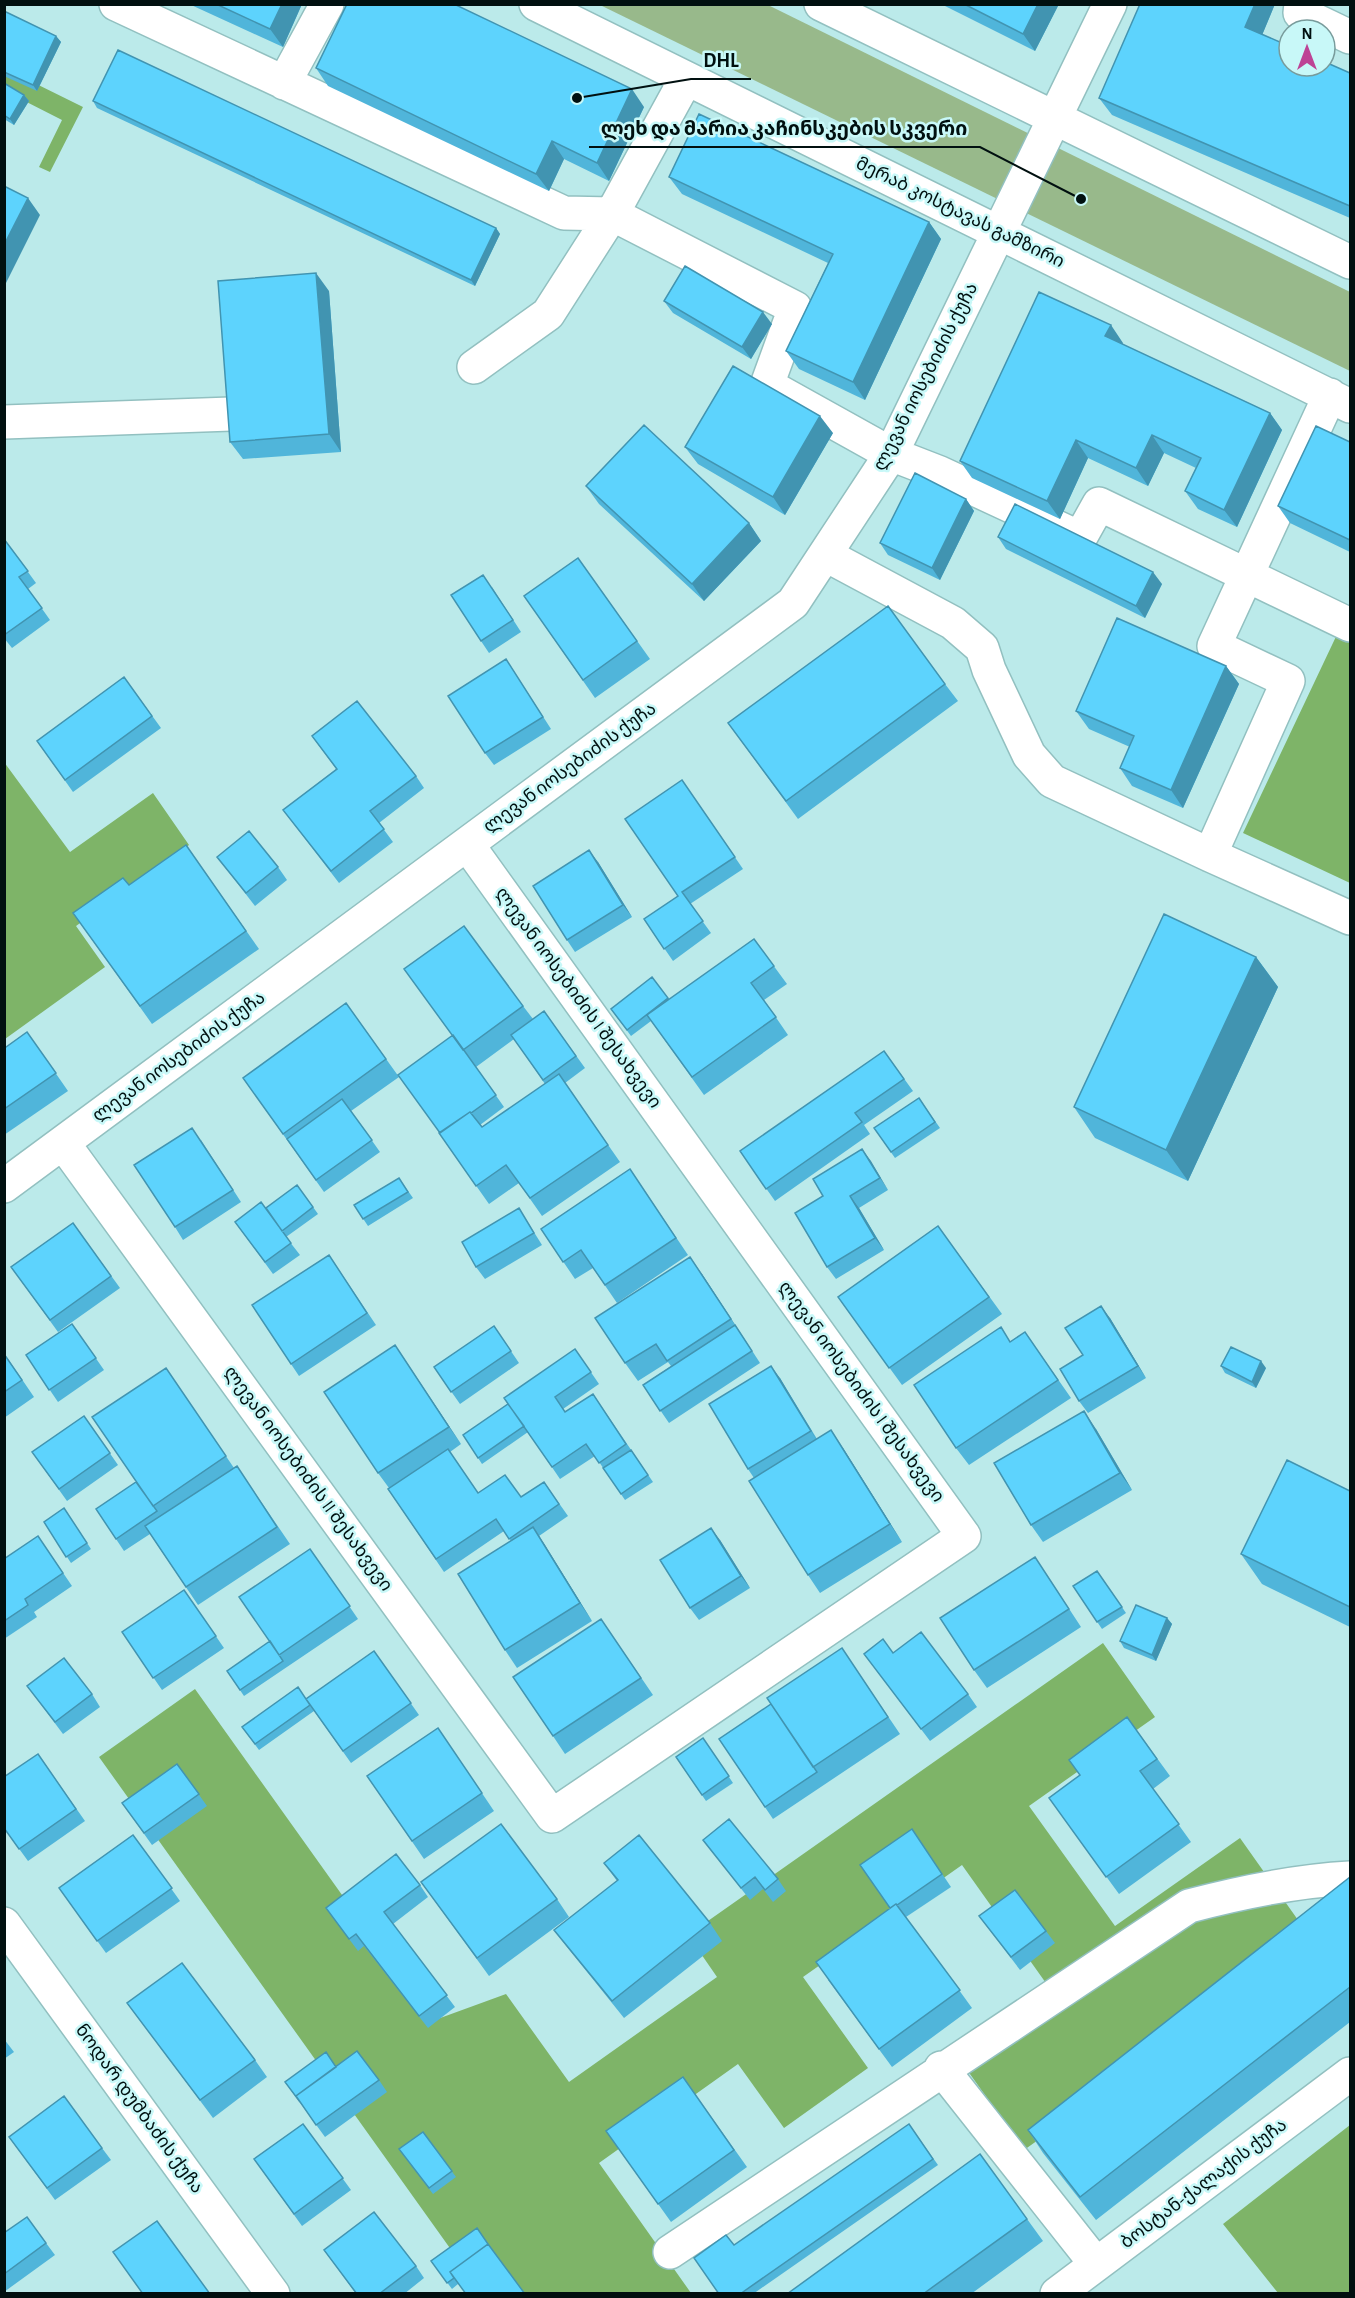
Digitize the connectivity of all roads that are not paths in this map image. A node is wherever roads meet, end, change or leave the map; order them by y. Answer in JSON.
{"nodes":[{"id":1,"x":116,"y":4,"type":"edge"},
{"id":2,"x":327,"y":4,"type":"edge"},
{"id":3,"x":537,"y":4,"type":"edge"},
{"id":4,"x":821,"y":4,"type":"edge"},
{"id":5,"x":1110,"y":4,"type":"edge"},
{"id":6,"x":1301,"y":4,"type":"edge"},
{"id":7,"x":1350,"y":37,"type":"edge"},
{"id":8,"x":686,"y":78,"type":"junction"},
{"id":9,"x":284,"y":83,"type":"junction"},
{"id":10,"x":1055,"y":118,"type":"junction"},
{"id":11,"x":612,"y":214,"type":"junction"},
{"id":12,"x":999,"y":232,"type":"junction"},
{"id":13,"x":1350,"y":262,"type":"edge"},
{"id":14,"x":474,"y":367,"type":"dead end"},
{"id":15,"x":1340,"y":401,"type":"edge"},
{"id":16,"x":231,"y":414,"type":"edge"},
{"id":17,"x":4,"y":422,"type":"edge"},
{"id":18,"x":891,"y":454,"type":"junction"},
{"id":19,"x":826,"y":555,"type":"junction"},
{"id":20,"x":1248,"y":575,"type":"junction"},
{"id":21,"x":1350,"y":625,"type":"edge"},
{"id":22,"x":467,"y":844,"type":"junction"},
{"id":23,"x":1210,"y":855,"type":"junction"},
{"id":24,"x":1350,"y":918,"type":"edge"},
{"id":25,"x":63,"y":1143,"type":"junction"},
{"id":26,"x":4,"y":1186,"type":"edge"},
{"id":27,"x":552,"y":1816,"type":"joint"},
{"id":28,"x":1350,"y":1878,"type":"edge"},
{"id":29,"x":4,"y":1924,"type":"edge"},
{"id":30,"x":941,"y":2068,"type":"junction"},
{"id":31,"x":1350,"y":2074,"type":"edge"},
{"id":32,"x":670,"y":2252,"type":"dead end"},
{"id":33,"x":1096,"y":2264,"type":"junction"},
{"id":34,"x":273,"y":2294,"type":"edge"},
{"id":35,"x":1057,"y":2294,"type":"edge"}],
"edges":[{"from":1,"to":9,"type":"street"},
{"from":2,"to":9,"type":"street"},
{"from":3,"to":8,"type":"street","name":"მერაბ კოსტავას გამზირი"},
{"from":4,"to":10,"type":"street"},
{"from":5,"to":10,"type":"street","name":"ლევან იოსებიძის ქუჩა"},
{"from":6,"to":7,"type":"street"},
{"from":8,"to":11,"type":"street"},
{"from":8,"to":12,"type":"street","name":"მერაბ კოსტავას გამზირი"},
{"from":9,"to":11,"type":"street"},
{"from":10,"to":12,"type":"street","name":"ლევან იოსებიძის ქუჩა"},
{"from":10,"to":13,"type":"street"},
{"from":11,"to":14,"type":"street"},
{"from":11,"to":18,"type":"street"},
{"from":12,"to":15,"type":"street","name":"მერაბ კოსტავას გამზირი"},
{"from":12,"to":18,"type":"street","name":"ლევან იოსებიძის ქუჩა"},
{"from":15,"to":20,"type":"street"},
{"from":16,"to":17,"type":"street"},
{"from":18,"to":19,"type":"street","name":"ლევან იოსებიძის ქუჩა"},
{"from":18,"to":20,"type":"street"},
{"from":19,"to":22,"type":"street","name":"ლევან იოსებიძის ქუჩა"},
{"from":19,"to":23,"type":"street"},
{"from":20,"to":21,"type":"street"},
{"from":20,"to":23,"type":"street"},
{"from":22,"to":25,"type":"street","name":"ლევან იოსებიძის ქუჩა"},
{"from":22,"to":27,"type":"street","name":"ლევან იოსებიძის I შესახვევი"},
{"from":23,"to":24,"type":"street"},
{"from":25,"to":26,"type":"street","name":"ლევან იოსებიძის ქუჩა"},
{"from":25,"to":27,"type":"street","name":"ლევან იოსებიძის II შესახვევი"},
{"from":28,"to":30,"type":"street"},
{"from":29,"to":34,"type":"street","name":"ნოდარ დუმბაძის ქუჩა"},
{"from":30,"to":32,"type":"street"},
{"from":30,"to":33,"type":"street"},
{"from":31,"to":33,"type":"street","name":"ბოსტან-ქალაქის ქუჩა"},
{"from":33,"to":35,"type":"street","name":"ბოსტან-ქალაქის ქუჩა"}]}
